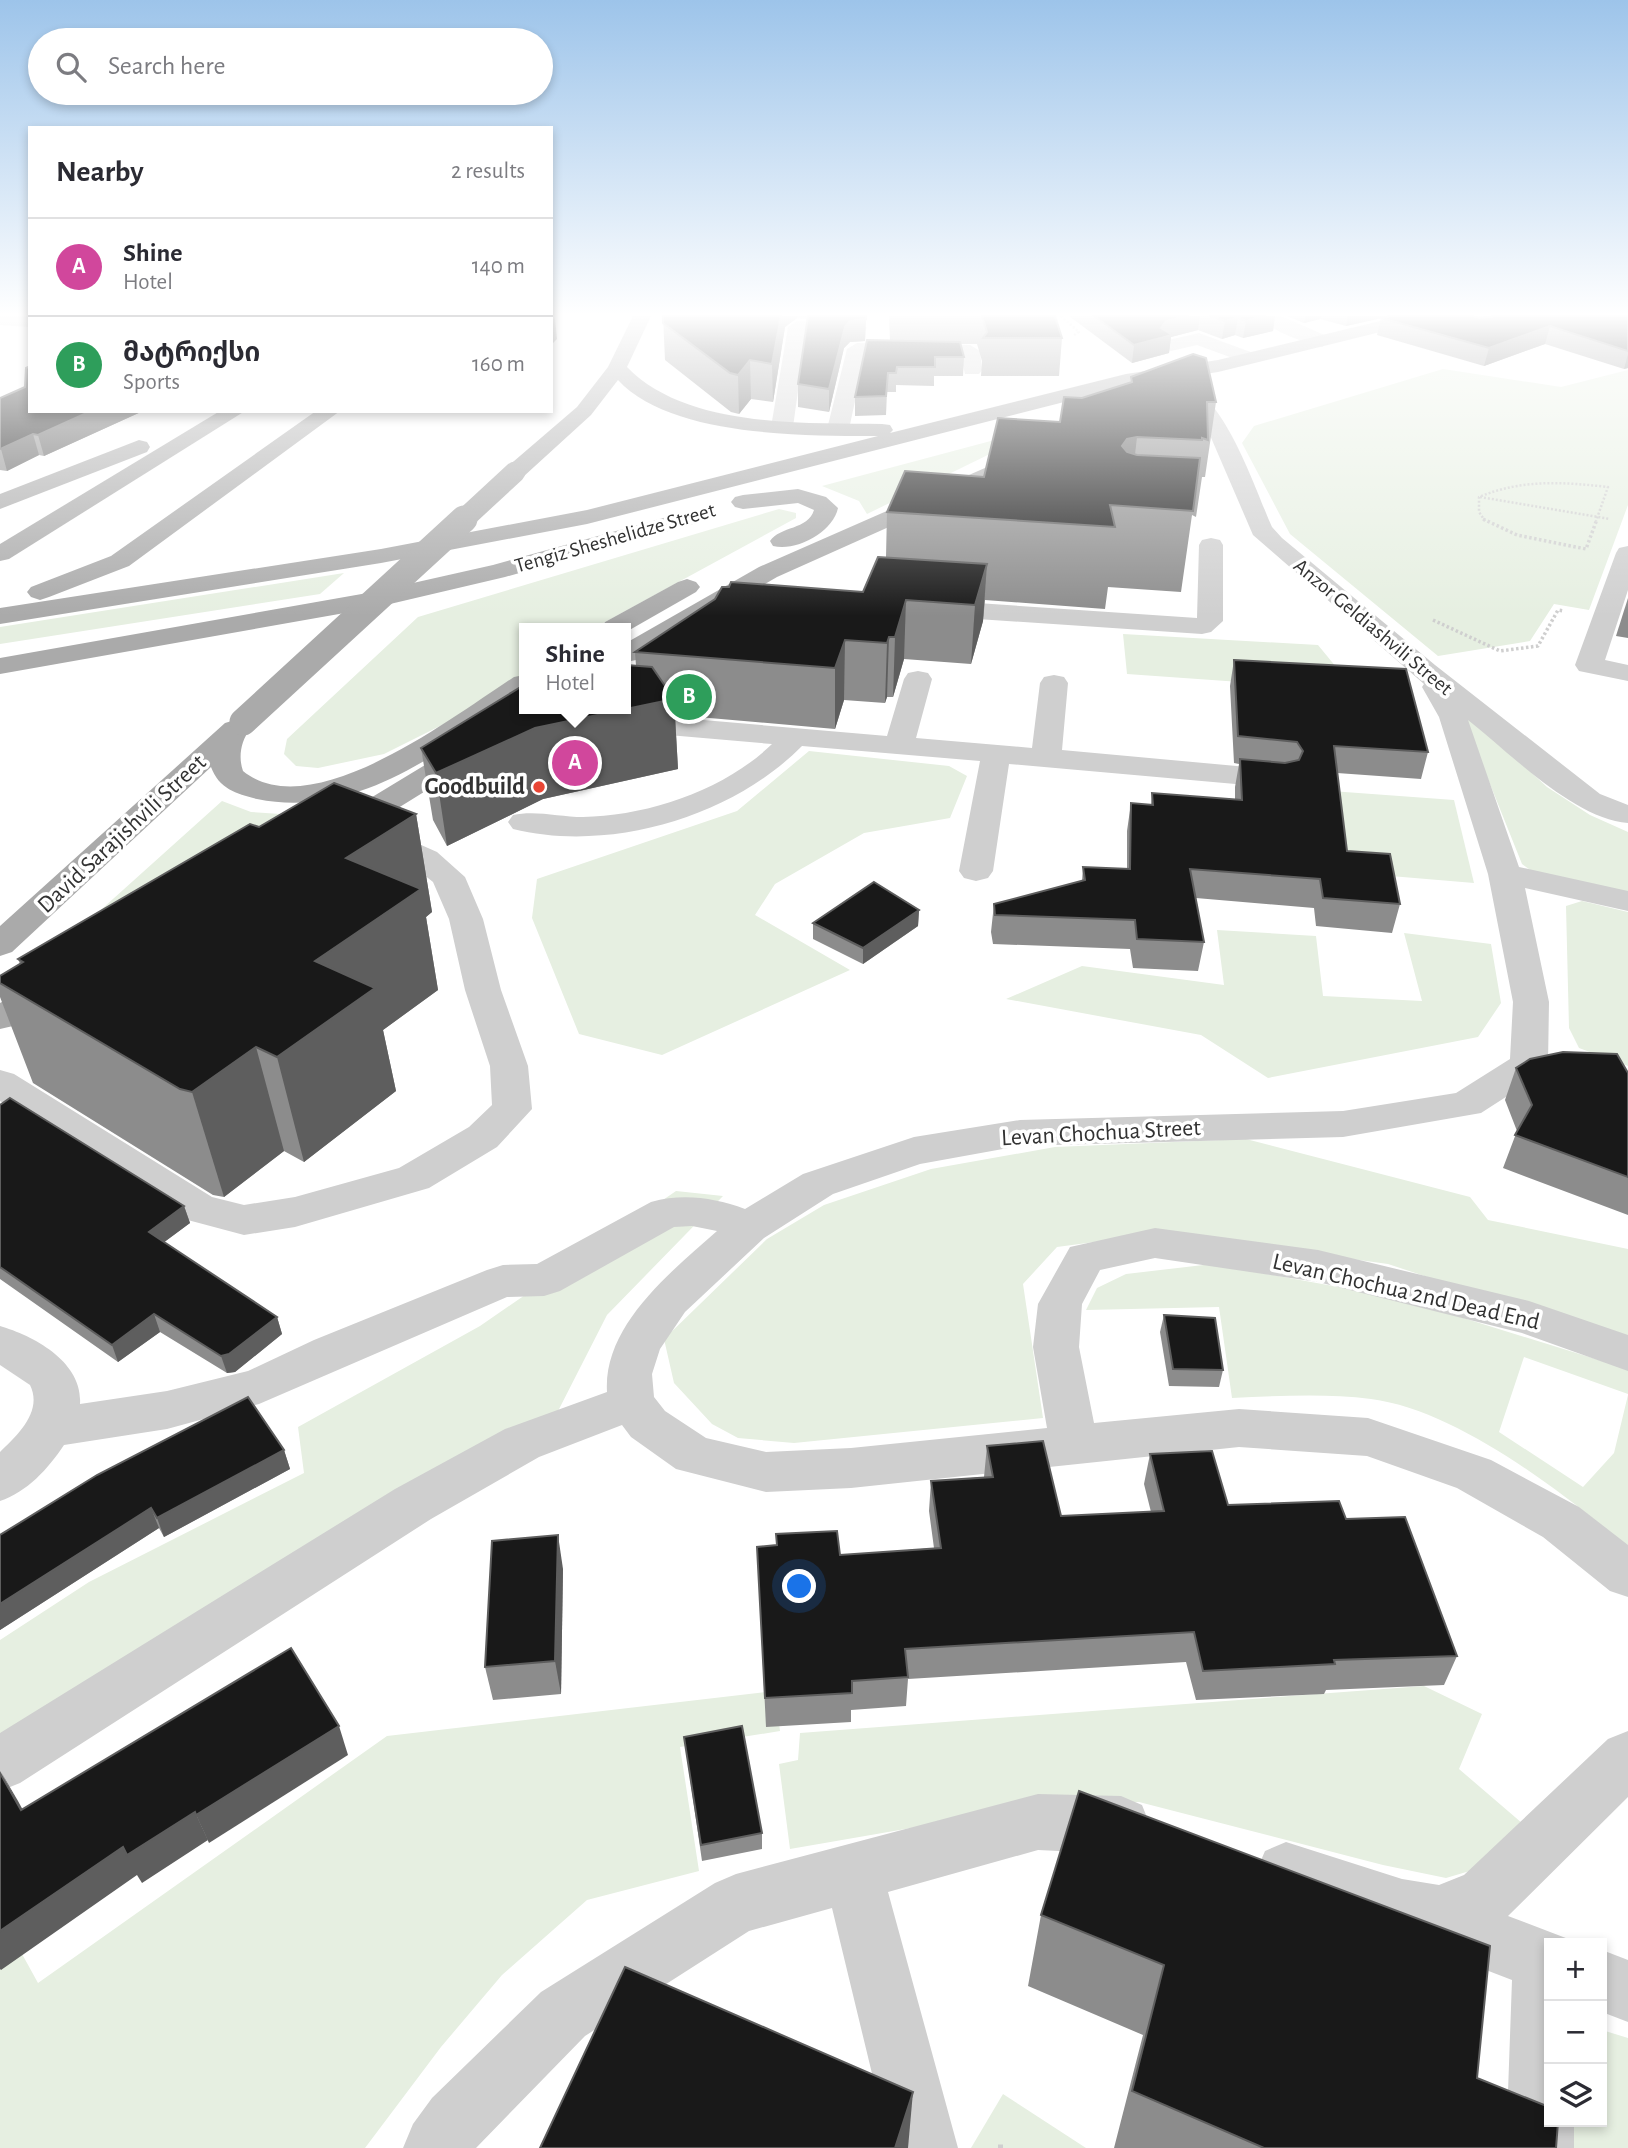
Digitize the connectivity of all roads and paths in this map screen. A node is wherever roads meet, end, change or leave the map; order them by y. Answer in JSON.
{"nodes":[{"id":1,"x":211,"y":416,"type":"edge"},
{"id":2,"x":226,"y":416,"type":"edge"},
{"id":3,"x":323,"y":416,"type":"edge"},
{"id":4,"x":578,"y":416,"type":"edge"},
{"id":5,"x":717,"y":416,"type":"edge"},
{"id":6,"x":784,"y":416,"type":"edge"},
{"id":7,"x":841,"y":416,"type":"edge"},
{"id":8,"x":986,"y":416,"type":"edge"},
{"id":9,"x":1050,"y":416,"type":"edge"},
{"id":10,"x":1202,"y":416,"type":"edge"},
{"id":11,"x":782,"y":427,"type":"junction"},
{"id":12,"x":838,"y":429,"type":"junction"},
{"id":13,"x":933,"y":430,"type":"junction"},
{"id":14,"x":1050,"y":447,"type":"edge"},
{"id":15,"x":1479,"y":497,"type":"junction"},
{"id":16,"x":0,"y":502,"type":"edge"},
{"id":17,"x":743,"y":502,"type":"junction"},
{"id":18,"x":1599,"y":517,"type":"junction"},
{"id":19,"x":1261,"y":530,"type":"junction"},
{"id":20,"x":1628,"y":553,"type":"edge"},
{"id":21,"x":0,"y":554,"type":"edge"},
{"id":22,"x":745,"y":558,"type":"dead end"},
{"id":23,"x":703,"y":578,"type":"dead end"},
{"id":24,"x":728,"y":593,"type":"junction"},
{"id":25,"x":770,"y":596,"type":"edge"},
{"id":26,"x":0,"y":604,"type":"edge"},
{"id":27,"x":908,"y":607,"type":"edge"},
{"id":28,"x":1558,"y":610,"type":"dead end"},
{"id":29,"x":0,"y":616,"type":"edge"},
{"id":30,"x":1431,"y":619,"type":"dead end"},
{"id":31,"x":623,"y":623,"type":"edge"},
{"id":32,"x":631,"y":651,"type":"edge"},
{"id":33,"x":0,"y":666,"type":"edge"},
{"id":34,"x":1425,"y":671,"type":"junction"},
{"id":35,"x":1628,"y":673,"type":"edge"},
{"id":36,"x":918,"y":680,"type":"dead end"},
{"id":37,"x":1054,"y":683,"type":"dead end"},
{"id":38,"x":539,"y":714,"type":"edge"},
{"id":39,"x":543,"y":714,"type":"edge"},
{"id":40,"x":597,"y":714,"type":"edge"},
{"id":41,"x":237,"y":728,"type":"junction"},
{"id":42,"x":796,"y":736,"type":"junction"},
{"id":43,"x":898,"y":745,"type":"junction"},
{"id":44,"x":996,"y":754,"type":"junction"},
{"id":45,"x":1046,"y":758,"type":"junction"},
{"id":46,"x":1280,"y":779,"type":"edge"},
{"id":47,"x":1628,"y":814,"type":"edge"},
{"id":48,"x":524,"y":821,"type":"dead end"},
{"id":49,"x":352,"y":823,"type":"junction"},
{"id":50,"x":316,"y":843,"type":"edge"},
{"id":51,"x":976,"y":871,"type":"dead end"},
{"id":52,"x":1506,"y":874,"type":"junction"},
{"id":53,"x":1628,"y":901,"type":"edge"},
{"id":54,"x":0,"y":945,"type":"edge"},
{"id":55,"x":85,"y":971,"type":"edge"},
{"id":56,"x":0,"y":1018,"type":"edge"},
{"id":57,"x":0,"y":1083,"type":"edge"},
{"id":58,"x":749,"y":1227,"type":"junction"},
{"id":59,"x":0,"y":1343,"type":"edge"},
{"id":60,"x":1628,"y":1353,"type":"edge"},
{"id":61,"x":631,"y":1402,"type":"junction"},
{"id":62,"x":49,"y":1428,"type":"junction"},
{"id":63,"x":1074,"y":1446,"type":"junction"},
{"id":64,"x":0,"y":1481,"type":"edge"},
{"id":65,"x":1628,"y":1575,"type":"edge"},
{"id":66,"x":1628,"y":1758,"type":"edge"},
{"id":67,"x":0,"y":1764,"type":"edge"},
{"id":68,"x":1166,"y":1834,"type":"edge"},
{"id":69,"x":1231,"y":1855,"type":"edge"},
{"id":70,"x":853,"y":1872,"type":"junction"},
{"id":71,"x":1402,"y":1909,"type":"junction"},
{"id":72,"x":1544,"y":1960,"type":"edge"},
{"id":73,"x":1607,"y":1983,"type":"edge"},
{"id":74,"x":1628,"y":1991,"type":"edge"},
{"id":75,"x":1545,"y":2001,"type":"edge"},
{"id":76,"x":437,"y":2148,"type":"edge"},
{"id":77,"x":924,"y":2148,"type":"edge"},
{"id":78,"x":998,"y":2148,"type":"edge"},
{"id":79,"x":1008,"y":2148,"type":"edge"},
{"id":80,"x":1540,"y":2148,"type":"edge"}],
"edges":[{"from":1,"to":16,"type":"main road"},
{"from":2,"to":21,"type":"main road"},
{"from":3,"to":26,"type":"main road"},
{"from":4,"to":41,"type":"main road","name":"David Sarajishvili Street","bridge":true},
{"from":5,"to":11,"type":"main road"},
{"from":6,"to":11,"type":"street"},
{"from":7,"to":12,"type":"street"},
{"from":8,"to":13,"type":"main road","name":"Tengiz Sheshelidze Street"},
{"from":9,"to":17,"type":"main road","name":"Tengiz Sheshelidze Street"},
{"from":10,"to":19,"type":"street","name":"Anzor Geldiashvili Street"},
{"from":11,"to":12,"type":"main road"},
{"from":12,"to":13,"type":"main road"},
{"from":13,"to":29,"type":"main road","name":"Tengiz Sheshelidze Street"},
{"from":14,"to":24,"type":"main road"},
{"from":15,"to":18,"type":"path"},
{"from":15,"to":18,"type":"path"},
{"from":15,"to":18,"type":"path"},
{"from":17,"to":22,"type":"main road"},
{"from":17,"to":33,"type":"main road","name":"Tengiz Sheshelidze Street"},
{"from":19,"to":27,"type":"street"},
{"from":19,"to":34,"type":"street","name":"Anzor Geldiashvili Street"},
{"from":20,"to":35,"type":"street"},
{"from":23,"to":31,"type":"main road"},
{"from":24,"to":25,"type":"street"},
{"from":24,"to":32,"type":"main road"},
{"from":28,"to":30,"type":"path"},
{"from":34,"to":47,"type":"street","name":"Anzor Geldiashvili Street"},
{"from":34,"to":52,"type":"street","name":"Levan Chochua Street"},
{"from":36,"to":43,"type":"street"},
{"from":37,"to":45,"type":"street"},
{"from":38,"to":41,"type":"main road"},
{"from":39,"to":49,"type":"main road"},
{"from":40,"to":42,"type":"street"},
{"from":41,"to":54,"type":"main road","name":"David Sarajishvili Street"},
{"from":42,"to":43,"type":"street"},
{"from":42,"to":48,"type":"street"},
{"from":43,"to":44,"type":"street"},
{"from":44,"to":45,"type":"street"},
{"from":44,"to":51,"type":"street"},
{"from":45,"to":46,"type":"street"},
{"from":49,"to":50,"type":"main road"},
{"from":49,"to":57,"type":"street"},
{"from":52,"to":53,"type":"street"},
{"from":52,"to":58,"type":"street","name":"Levan Chochua Street"},
{"from":55,"to":56,"type":"main road"},
{"from":58,"to":61,"type":"street","name":"Levan Chochua Street"},
{"from":58,"to":62,"type":"street"},
{"from":59,"to":62,"type":"street"},
{"from":60,"to":63,"type":"street","name":"Levan Chochua 2nd Dead End"},
{"from":61,"to":63,"type":"street"},
{"from":61,"to":67,"type":"street"},
{"from":62,"to":64,"type":"street"},
{"from":63,"to":65,"type":"street"},
{"from":66,"to":71,"type":"street"},
{"from":68,"to":70,"type":"street"},
{"from":69,"to":71,"type":"street"},
{"from":70,"to":76,"type":"street"},
{"from":70,"to":77,"type":"street"},
{"from":71,"to":72,"type":"street"},
{"from":73,"to":74,"type":"street"},
{"from":75,"to":80,"type":"street"},
{"from":78,"to":79,"type":"path"}]}
